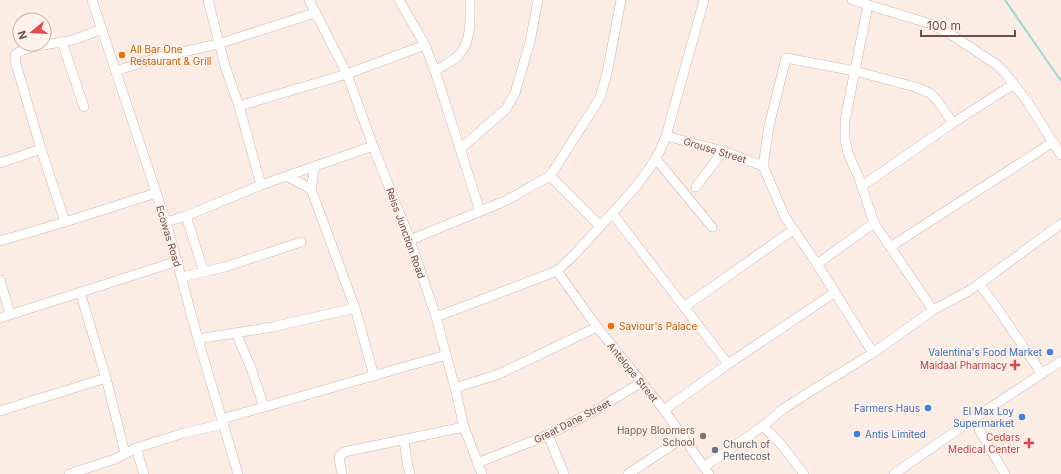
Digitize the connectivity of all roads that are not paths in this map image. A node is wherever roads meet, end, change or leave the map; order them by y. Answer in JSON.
{"nodes":[{"id":1,"x":92,"y":0,"type":"edge"},
{"id":2,"x":208,"y":0,"type":"edge"},
{"id":3,"x":309,"y":0,"type":"edge"},
{"id":4,"x":399,"y":0,"type":"edge"},
{"id":5,"x":470,"y":0,"type":"edge"},
{"id":6,"x":538,"y":0,"type":"edge"},
{"id":7,"x":621,"y":0,"type":"edge"},
{"id":8,"x":704,"y":0,"type":"edge"},
{"id":9,"x":852,"y":0,"type":"edge"},
{"id":10,"x":868,"y":5,"type":"junction"},
{"id":11,"x":315,"y":13,"type":"junction"},
{"id":12,"x":102,"y":29,"type":"junction"},
{"id":13,"x":62,"y":42,"type":"junction"},
{"id":14,"x":218,"y":44,"type":"junction"},
{"id":15,"x":425,"y":45,"type":"junction"},
{"id":16,"x":115,"y":70,"type":"junction"},
{"id":17,"x":435,"y":71,"type":"junction"},
{"id":18,"x":855,"y":71,"type":"junction"},
{"id":19,"x":347,"y":74,"type":"junction"},
{"id":20,"x":1014,"y":84,"type":"junction"},
{"id":21,"x":239,"y":106,"type":"junction"},
{"id":22,"x":84,"y":107,"type":"dead end"},
{"id":23,"x":953,"y":123,"type":"junction"},
{"id":24,"x":666,"y":136,"type":"junction"},
{"id":25,"x":1053,"y":142,"type":"junction"},
{"id":26,"x":373,"y":146,"type":"junction"},
{"id":27,"x":460,"y":148,"type":"junction"},
{"id":28,"x":41,"y":149,"type":"junction"},
{"id":29,"x":723,"y":151,"type":"junction"},
{"id":30,"x":1061,"y":155,"type":"edge"},
{"id":31,"x":656,"y":158,"type":"junction"},
{"id":32,"x":0,"y":163,"type":"edge"},
{"id":33,"x":315,"y":166,"type":"junction"},
{"id":34,"x":763,"y":166,"type":"junction"},
{"id":35,"x":287,"y":176,"type":"junction"},
{"id":36,"x":550,"y":176,"type":"junction"},
{"id":37,"x":261,"y":185,"type":"junction"},
{"id":38,"x":862,"y":186,"type":"junction"},
{"id":39,"x":696,"y":187,"type":"dead end"},
{"id":40,"x":311,"y":189,"type":"junction"},
{"id":41,"x":156,"y":193,"type":"junction"},
{"id":42,"x":480,"y":211,"type":"junction"},
{"id":43,"x":612,"y":213,"type":"junction"},
{"id":44,"x":186,"y":216,"type":"junction"},
{"id":45,"x":65,"y":222,"type":"junction"},
{"id":46,"x":166,"y":222,"type":"junction"},
{"id":47,"x":874,"y":222,"type":"junction"},
{"id":48,"x":1061,"y":224,"type":"edge"},
{"id":49,"x":600,"y":226,"type":"junction"},
{"id":50,"x":712,"y":227,"type":"dead end"},
{"id":51,"x":793,"y":230,"type":"junction"},
{"id":52,"x":410,"y":240,"type":"junction"},
{"id":53,"x":0,"y":241,"type":"edge"},
{"id":54,"x":301,"y":242,"type":"dead end"},
{"id":55,"x":890,"y":247,"type":"junction"},
{"id":56,"x":178,"y":261,"type":"junction"},
{"id":57,"x":817,"y":264,"type":"junction"},
{"id":58,"x":557,"y":271,"type":"junction"},
{"id":59,"x":204,"y":272,"type":"junction"},
{"id":60,"x":182,"y":277,"type":"junction"},
{"id":61,"x":0,"y":280,"type":"edge"},
{"id":62,"x":978,"y":284,"type":"junction"},
{"id":63,"x":80,"y":292,"type":"junction"},
{"id":64,"x":834,"y":293,"type":"junction"},
{"id":65,"x":684,"y":307,"type":"junction"},
{"id":66,"x":355,"y":308,"type":"junction"},
{"id":67,"x":933,"y":310,"type":"junction"},
{"id":68,"x":10,"y":314,"type":"junction"},
{"id":69,"x":436,"y":317,"type":"junction"},
{"id":70,"x":0,"y":318,"type":"edge"},
{"id":71,"x":597,"y":327,"type":"junction"},
{"id":72,"x":236,"y":333,"type":"junction"},
{"id":73,"x":198,"y":339,"type":"junction"},
{"id":74,"x":873,"y":353,"type":"junction"},
{"id":75,"x":446,"y":355,"type":"junction"},
{"id":76,"x":1061,"y":361,"type":"edge"},
{"id":77,"x":728,"y":364,"type":"junction"},
{"id":78,"x":1042,"y":374,"type":"junction"},
{"id":79,"x":374,"y":376,"type":"junction"},
{"id":80,"x":106,"y":378,"type":"junction"},
{"id":81,"x":642,"y":382,"type":"junction"},
{"id":82,"x":455,"y":388,"type":"junction"},
{"id":83,"x":264,"y":407,"type":"junction"},
{"id":84,"x":664,"y":410,"type":"junction"},
{"id":85,"x":0,"y":411,"type":"edge"},
{"id":86,"x":973,"y":419,"type":"junction"},
{"id":87,"x":222,"y":422,"type":"junction"},
{"id":88,"x":763,"y":426,"type":"junction"},
{"id":89,"x":464,"y":427,"type":"junction"},
{"id":90,"x":548,"y":435,"type":"junction"},
{"id":91,"x":684,"y":437,"type":"junction"},
{"id":92,"x":404,"y":440,"type":"junction"},
{"id":93,"x":136,"y":448,"type":"junction"},
{"id":94,"x":125,"y":453,"type":"junction"},
{"id":95,"x":477,"y":463,"type":"junction"},
{"id":96,"x":706,"y":471,"type":"edge"},
{"id":97,"x":69,"y":474,"type":"edge"},
{"id":98,"x":144,"y":474,"type":"edge"},
{"id":99,"x":238,"y":474,"type":"edge"},
{"id":100,"x":342,"y":474,"type":"edge"},
{"id":101,"x":410,"y":474,"type":"edge"},
{"id":102,"x":482,"y":474,"type":"edge"},
{"id":103,"x":564,"y":474,"type":"edge"},
{"id":104,"x":628,"y":474,"type":"edge"},
{"id":105,"x":804,"y":474,"type":"edge"},
{"id":106,"x":894,"y":474,"type":"edge"},
{"id":107,"x":1005,"y":474,"type":"edge"}],
"edges":[{"from":1,"to":12,"type":"street","name":"Ecowas Road"},
{"from":2,"to":14,"type":"street"},
{"from":3,"to":11,"type":"street","name":"Reiss Junction Road"},
{"from":4,"to":15,"type":"street"},
{"from":5,"to":17,"type":"street"},
{"from":6,"to":27,"type":"street"},
{"from":7,"to":36,"type":"street"},
{"from":8,"to":24,"type":"street"},
{"from":9,"to":10,"type":"street"},
{"from":10,"to":18,"type":"street"},
{"from":10,"to":20,"type":"street"},
{"from":11,"to":14,"type":"street"},
{"from":11,"to":19,"type":"street","name":"Reiss Junction Road"},
{"from":12,"to":13,"type":"street"},
{"from":12,"to":16,"type":"street","name":"Ecowas Road"},
{"from":13,"to":22,"type":"street"},
{"from":13,"to":28,"type":"street"},
{"from":14,"to":16,"type":"street"},
{"from":14,"to":21,"type":"street"},
{"from":15,"to":17,"type":"street"},
{"from":15,"to":19,"type":"street"},
{"from":16,"to":41,"type":"street","name":"Ecowas Road"},
{"from":17,"to":27,"type":"street"},
{"from":18,"to":23,"type":"street"},
{"from":18,"to":34,"type":"street"},
{"from":18,"to":38,"type":"street"},
{"from":19,"to":21,"type":"street"},
{"from":19,"to":26,"type":"street","name":"Reiss Junction Road"},
{"from":20,"to":23,"type":"street"},
{"from":20,"to":25,"type":"street"},
{"from":21,"to":37,"type":"street"},
{"from":23,"to":38,"type":"street"},
{"from":24,"to":29,"type":"street","name":"Grouse Street"},
{"from":24,"to":31,"type":"street"},
{"from":25,"to":30,"type":"street"},
{"from":25,"to":55,"type":"street"},
{"from":26,"to":33,"type":"street"},
{"from":26,"to":52,"type":"street","name":"Reiss Junction Road"},
{"from":27,"to":42,"type":"street"},
{"from":28,"to":32,"type":"street"},
{"from":28,"to":45,"type":"street"},
{"from":29,"to":34,"type":"street","name":"Grouse Street"},
{"from":29,"to":39,"type":"street"},
{"from":31,"to":43,"type":"street"},
{"from":31,"to":50,"type":"street"},
{"from":33,"to":35,"type":"street"},
{"from":33,"to":40,"type":"street"},
{"from":34,"to":51,"type":"street"},
{"from":35,"to":37,"type":"street"},
{"from":35,"to":40,"type":"street"},
{"from":36,"to":42,"type":"street"},
{"from":36,"to":49,"type":"street"},
{"from":37,"to":44,"type":"street"},
{"from":38,"to":47,"type":"street"},
{"from":40,"to":66,"type":"street"},
{"from":41,"to":45,"type":"street"},
{"from":41,"to":46,"type":"street","name":"Ecowas Road"},
{"from":42,"to":52,"type":"street"},
{"from":43,"to":49,"type":"street"},
{"from":43,"to":65,"type":"street"},
{"from":44,"to":46,"type":"street"},
{"from":44,"to":59,"type":"street"},
{"from":45,"to":53,"type":"street"},
{"from":46,"to":56,"type":"street","name":"Ecowas Road"},
{"from":47,"to":55,"type":"street"},
{"from":47,"to":57,"type":"street"},
{"from":48,"to":62,"type":"street"},
{"from":49,"to":58,"type":"street"},
{"from":51,"to":57,"type":"street"},
{"from":51,"to":65,"type":"street"},
{"from":52,"to":69,"type":"street","name":"Reiss Junction Road"},
{"from":54,"to":59,"type":"street"},
{"from":55,"to":67,"type":"street"},
{"from":56,"to":60,"type":"street","name":"Ecowas Road"},
{"from":56,"to":63,"type":"street"},
{"from":57,"to":64,"type":"street"},
{"from":58,"to":69,"type":"street"},
{"from":58,"to":71,"type":"street","name":"Antelope Street"},
{"from":59,"to":60,"type":"street"},
{"from":60,"to":73,"type":"street","name":"Ecowas Road"},
{"from":61,"to":68,"type":"street"},
{"from":62,"to":67,"type":"street"},
{"from":62,"to":78,"type":"street"},
{"from":63,"to":68,"type":"street"},
{"from":63,"to":80,"type":"street"},
{"from":64,"to":74,"type":"street"},
{"from":64,"to":77,"type":"street"},
{"from":65,"to":77,"type":"street"},
{"from":66,"to":72,"type":"street"},
{"from":66,"to":79,"type":"street"},
{"from":67,"to":74,"type":"street"},
{"from":68,"to":70,"type":"street"},
{"from":69,"to":75,"type":"street","name":"Reiss Junction Road"},
{"from":71,"to":81,"type":"street","name":"Antelope Street"},
{"from":71,"to":82,"type":"street"},
{"from":72,"to":73,"type":"street"},
{"from":72,"to":83,"type":"street"},
{"from":73,"to":87,"type":"street","name":"Ecowas Road"},
{"from":74,"to":88,"type":"street"},
{"from":75,"to":79,"type":"street"},
{"from":75,"to":82,"type":"street","name":"Reiss Junction Road"},
{"from":76,"to":78,"type":"street"},
{"from":77,"to":84,"type":"street"},
{"from":78,"to":86,"type":"street"},
{"from":79,"to":83,"type":"street"},
{"from":80,"to":85,"type":"street"},
{"from":80,"to":94,"type":"street"},
{"from":81,"to":84,"type":"street","name":"Antelope Street"},
{"from":81,"to":90,"type":"street","name":"Great Dane Street"},
{"from":82,"to":89,"type":"street","name":"Reiss Junction Road"},
{"from":83,"to":87,"type":"street"},
{"from":84,"to":91,"type":"street","name":"Antelope Street"},
{"from":86,"to":106,"type":"street"},
{"from":86,"to":107,"type":"street"},
{"from":87,"to":93,"type":"street"},
{"from":87,"to":99,"type":"street","name":"Ecowas Road"},
{"from":88,"to":96,"type":"street"},
{"from":88,"to":105,"type":"street"},
{"from":89,"to":92,"type":"street"},
{"from":89,"to":95,"type":"street","name":"Reiss Junction Road"},
{"from":90,"to":95,"type":"street","name":"Great Dane Street"},
{"from":90,"to":103,"type":"street"},
{"from":91,"to":96,"type":"street","name":"Antelope Street"},
{"from":91,"to":104,"type":"street"},
{"from":92,"to":100,"type":"street"},
{"from":92,"to":101,"type":"street"},
{"from":93,"to":94,"type":"street"},
{"from":93,"to":98,"type":"street"},
{"from":94,"to":97,"type":"street"},
{"from":95,"to":102,"type":"street","name":"Reiss Junction Road"}]}
